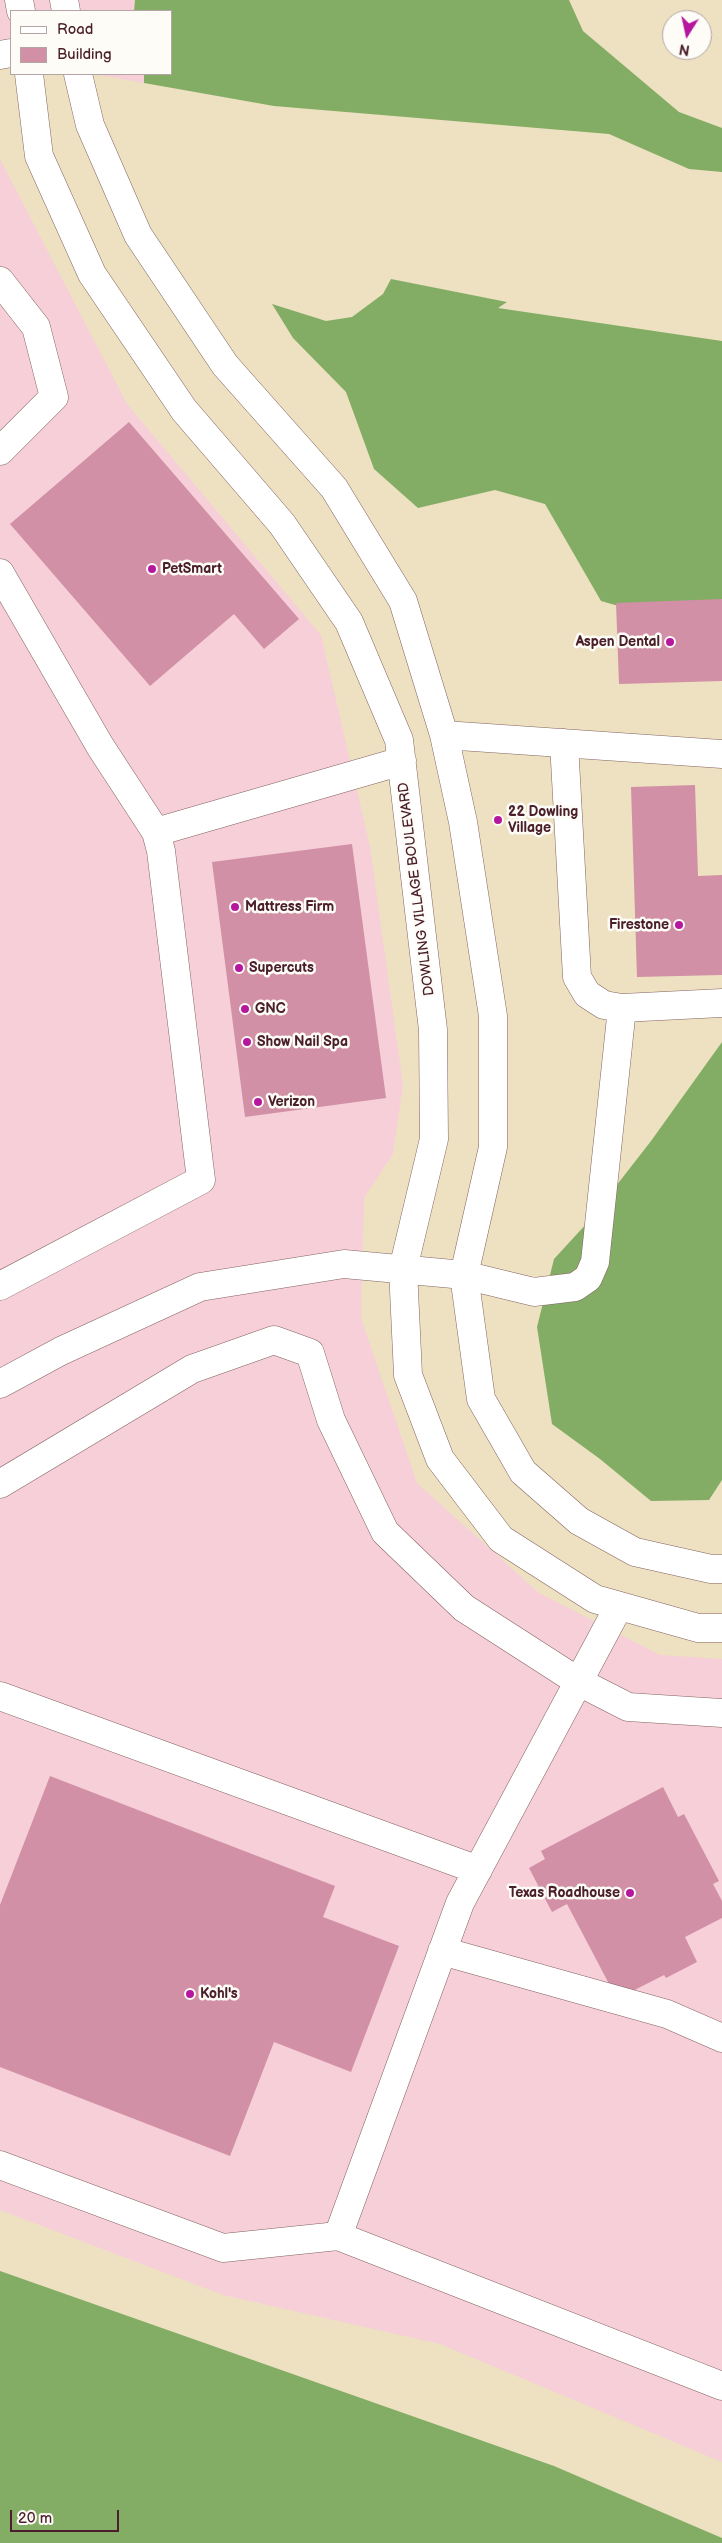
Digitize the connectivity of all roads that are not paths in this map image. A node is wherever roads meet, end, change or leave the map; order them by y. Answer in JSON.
{"nodes":[{"id":1,"x":28,"y":75,"type":"edge"},
{"id":2,"x":78,"y":75,"type":"edge"},
{"id":3,"x":0,"y":281,"type":"edge"},
{"id":4,"x":0,"y":451,"type":"edge"},
{"id":5,"x":0,"y":573,"type":"edge"},
{"id":6,"x":444,"y":735,"type":"junction"},
{"id":7,"x":564,"y":744,"type":"junction"},
{"id":8,"x":722,"y":754,"type":"edge"},
{"id":9,"x":402,"y":761,"type":"junction"},
{"id":10,"x":156,"y":832,"type":"junction"},
{"id":11,"x":722,"y":1003,"type":"edge"},
{"id":12,"x":622,"y":1008,"type":"junction"},
{"id":13,"x":403,"y":1269,"type":"junction"},
{"id":14,"x":464,"y":1275,"type":"junction"},
{"id":15,"x":0,"y":1286,"type":"edge"},
{"id":16,"x":0,"y":1384,"type":"edge"},
{"id":17,"x":0,"y":1484,"type":"edge"},
{"id":18,"x":722,"y":1569,"type":"edge"},
{"id":19,"x":619,"y":1606,"type":"junction"},
{"id":20,"x":722,"y":1628,"type":"edge"},
{"id":21,"x":578,"y":1682,"type":"junction"},
{"id":22,"x":0,"y":1696,"type":"edge"},
{"id":23,"x":722,"y":1713,"type":"edge"},
{"id":24,"x":478,"y":1870,"type":"junction"},
{"id":25,"x":442,"y":1951,"type":"junction"},
{"id":26,"x":722,"y":2038,"type":"edge"},
{"id":27,"x":0,"y":2165,"type":"edge"},
{"id":28,"x":338,"y":2236,"type":"junction"},
{"id":29,"x":722,"y":2386,"type":"edge"}],
"edges":[{"from":1,"to":9,"type":"street","name":"DOWLING VILLAGE BOULEVARD"},
{"from":2,"to":6,"type":"street"},
{"from":3,"to":4,"type":"street"},
{"from":5,"to":10,"type":"street"},
{"from":6,"to":7,"type":"street"},
{"from":6,"to":14,"type":"street"},
{"from":7,"to":8,"type":"street"},
{"from":7,"to":12,"type":"street"},
{"from":9,"to":10,"type":"street"},
{"from":9,"to":13,"type":"street","name":"DOWLING VILLAGE BOULEVARD"},
{"from":10,"to":15,"type":"street"},
{"from":11,"to":12,"type":"street"},
{"from":12,"to":14,"type":"street"},
{"from":13,"to":14,"type":"street"},
{"from":13,"to":16,"type":"street"},
{"from":13,"to":19,"type":"street","name":"DOWLING VILLAGE BOULEVARD"},
{"from":14,"to":18,"type":"street"},
{"from":17,"to":21,"type":"street"},
{"from":19,"to":20,"type":"street","name":"DOWLING VILLAGE BOULEVARD"},
{"from":19,"to":21,"type":"street"},
{"from":21,"to":23,"type":"street"},
{"from":21,"to":24,"type":"street"},
{"from":22,"to":24,"type":"street"},
{"from":24,"to":25,"type":"street"},
{"from":25,"to":26,"type":"street"},
{"from":25,"to":28,"type":"street"},
{"from":27,"to":28,"type":"street"},
{"from":28,"to":29,"type":"street"}]}
